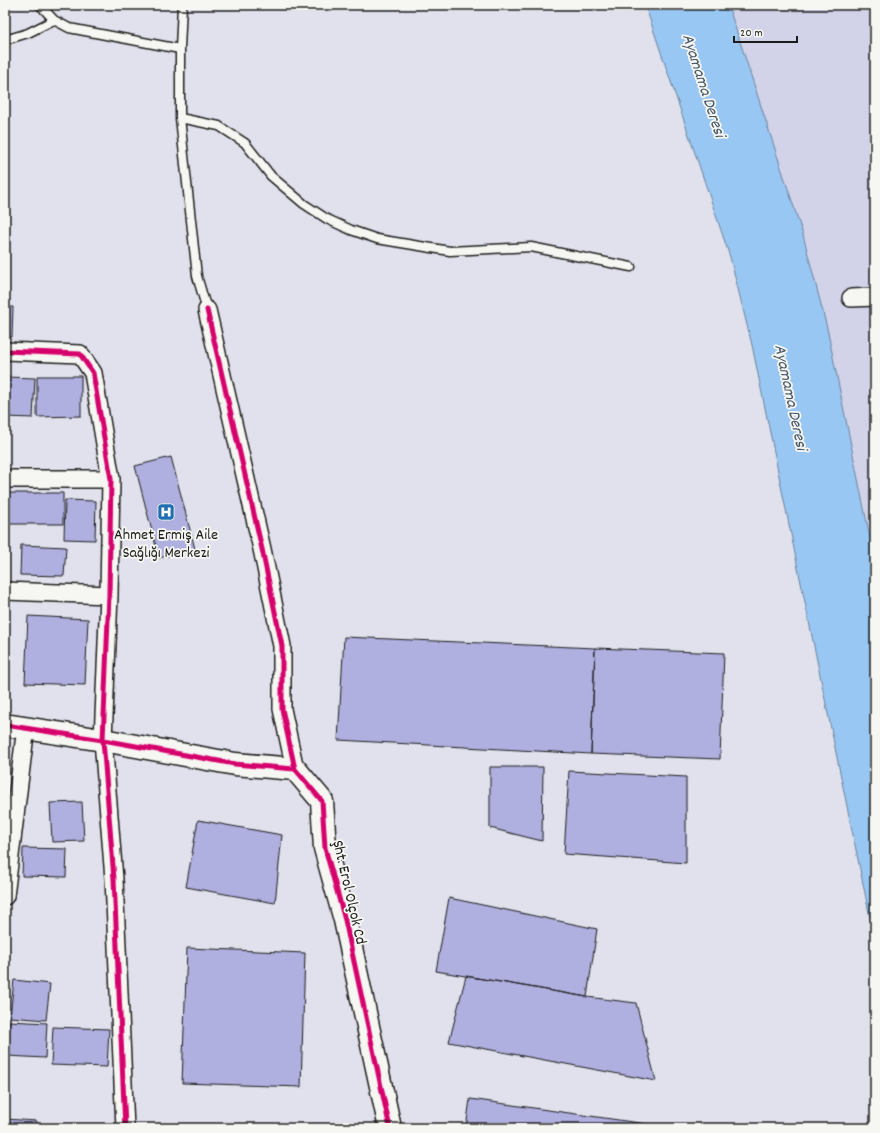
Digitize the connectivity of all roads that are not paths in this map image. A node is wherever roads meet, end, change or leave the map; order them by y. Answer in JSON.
{"nodes":[{"id":1,"x":40,"y":5,"type":"edge"},
{"id":2,"x":182,"y":5,"type":"edge"},
{"id":3,"x":54,"y":20,"type":"junction"},
{"id":4,"x":5,"y":40,"type":"edge"},
{"id":5,"x":180,"y":49,"type":"junction"},
{"id":6,"x":180,"y":118,"type":"junction"},
{"id":7,"x":631,"y":266,"type":"dead end"},
{"id":8,"x":875,"y":297,"type":"edge"},
{"id":9,"x":851,"y":298,"type":"dead end"},
{"id":10,"x":208,"y":310,"type":"joint"},
{"id":11,"x":5,"y":351,"type":"edge"},
{"id":12,"x":5,"y":479,"type":"edge"},
{"id":13,"x":111,"y":479,"type":"junction"},
{"id":14,"x":5,"y":591,"type":"edge"},
{"id":15,"x":109,"y":595,"type":"junction"},
{"id":16,"x":15,"y":726,"type":"edge"},
{"id":17,"x":103,"y":740,"type":"junction"},
{"id":18,"x":295,"y":769,"type":"junction"},
{"id":19,"x":5,"y":896,"type":"edge"},
{"id":20,"x":125,"y":1128,"type":"edge"},
{"id":21,"x":390,"y":1128,"type":"edge"}],
"edges":[{"from":1,"to":3,"type":"lane"},
{"from":2,"to":5,"type":"lane"},
{"from":3,"to":4,"type":"lane"},
{"from":3,"to":5,"type":"lane"},
{"from":5,"to":6,"type":"lane"},
{"from":6,"to":7,"type":"lane"},
{"from":6,"to":10,"type":"lane"},
{"from":8,"to":9,"type":"street"},
{"from":10,"to":18,"type":"street"},
{"from":11,"to":13,"type":"street"},
{"from":12,"to":13,"type":"street"},
{"from":13,"to":15,"type":"street"},
{"from":14,"to":15,"type":"street"},
{"from":15,"to":17,"type":"street"},
{"from":16,"to":17,"type":"street"},
{"from":16,"to":19,"type":"street"},
{"from":17,"to":18,"type":"street"},
{"from":17,"to":20,"type":"street"},
{"from":18,"to":21,"type":"street","name":"Şht. Erol Olçok Cd"}]}
